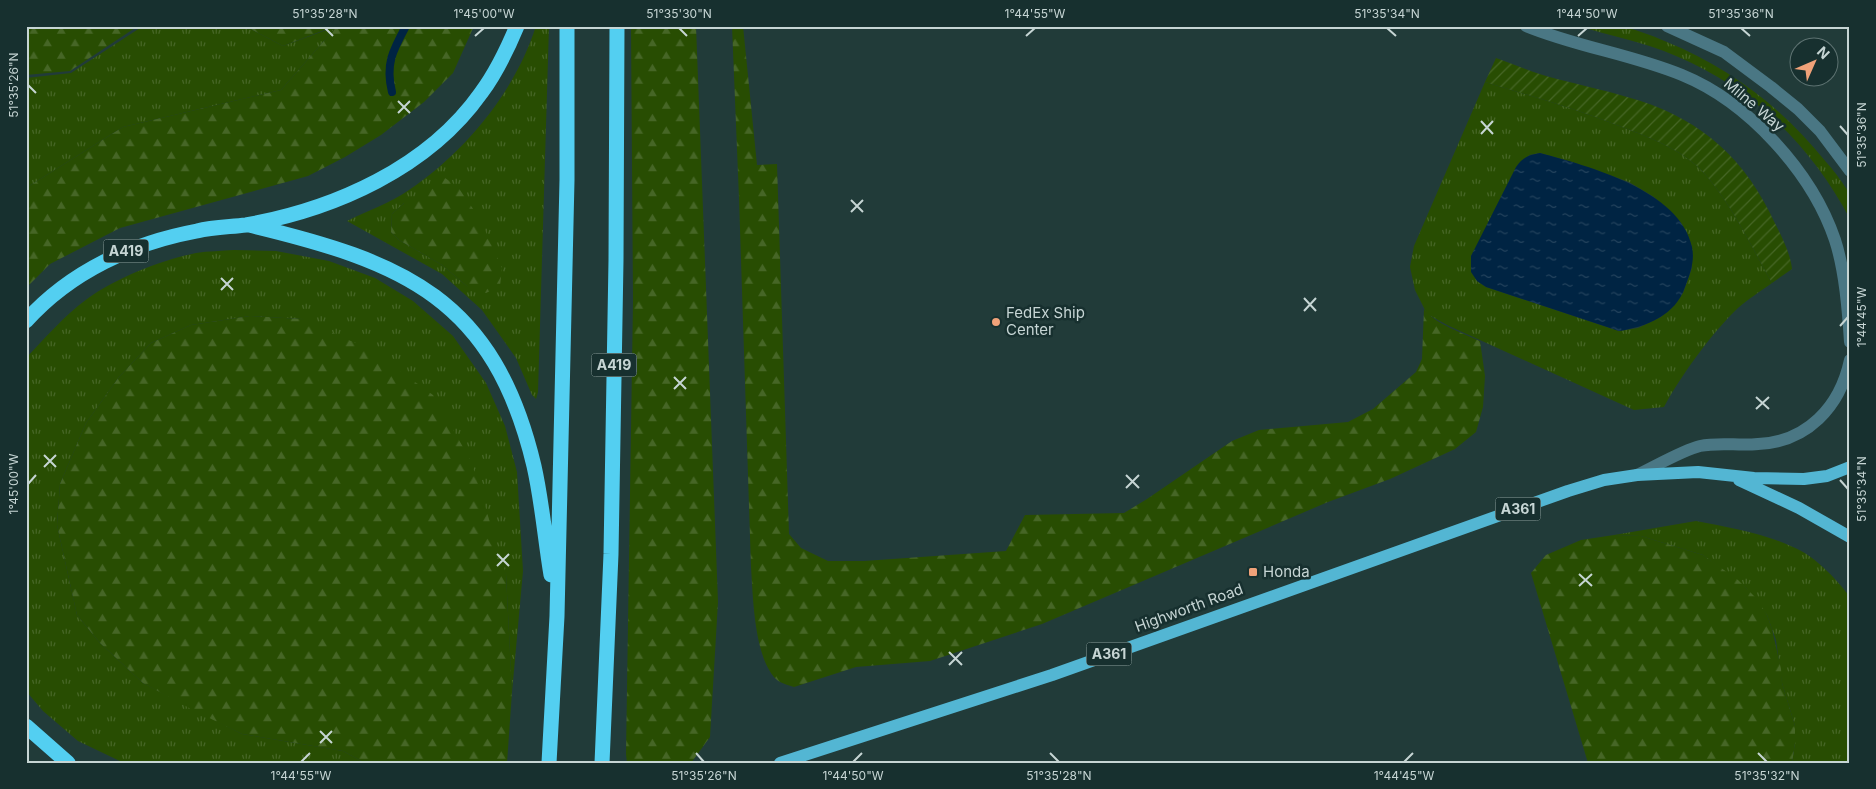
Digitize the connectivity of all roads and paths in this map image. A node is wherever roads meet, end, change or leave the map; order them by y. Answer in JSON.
{"nodes":[{"id":1,"x":517,"y":26,"type":"edge"},
{"id":2,"x":567,"y":26,"type":"edge"},
{"id":3,"x":617,"y":26,"type":"edge"},
{"id":4,"x":1526,"y":26,"type":"edge"},
{"id":5,"x":1667,"y":26,"type":"edge"},
{"id":6,"x":1850,"y":171,"type":"edge"},
{"id":7,"x":246,"y":225,"type":"junction"},
{"id":8,"x":1842,"y":262,"type":"junction"},
{"id":9,"x":1850,"y":276,"type":"edge"},
{"id":10,"x":26,"y":321,"type":"edge"},
{"id":11,"x":1850,"y":342,"type":"edge"},
{"id":12,"x":1850,"y":360,"type":"edge"},
{"id":13,"x":1850,"y":467,"type":"edge"},
{"id":14,"x":1727,"y":474,"type":"junction"},
{"id":15,"x":1637,"y":475,"type":"junction"},
{"id":16,"x":1850,"y":537,"type":"edge"},
{"id":17,"x":557,"y":616,"type":"junction"},
{"id":18,"x":26,"y":726,"type":"edge"},
{"id":19,"x":68,"y":763,"type":"edge"},
{"id":20,"x":549,"y":763,"type":"edge"},
{"id":21,"x":602,"y":763,"type":"edge"},
{"id":22,"x":780,"y":763,"type":"edge"}],
"edges":[{"from":1,"to":7,"type":"highway","number":"A419"},
{"from":2,"to":17,"type":"highway","number":"A419"},
{"from":3,"to":21,"type":"highway","number":"A419"},
{"from":4,"to":8,"type":"street","name":"Milne Way"},
{"from":5,"to":6,"type":"street","name":"Milne Way"},
{"from":7,"to":10,"type":"highway","number":"A419"},
{"from":7,"to":17,"type":"highway","number":"A419"},
{"from":8,"to":9,"type":"street","name":"Milne Way"},
{"from":8,"to":11,"type":"street","name":"Milne Way"},
{"from":12,"to":15,"type":"street"},
{"from":13,"to":14,"type":"main road","name":"Highworth Road","number":"A361"},
{"from":14,"to":15,"type":"main road","name":"Highworth Road","number":"A361"},
{"from":14,"to":16,"type":"main road","name":"Highworth Road","number":"A361"},
{"from":15,"to":22,"type":"main road","name":"Highworth Road","number":"A361"},
{"from":17,"to":20,"type":"highway","number":"A419"},
{"from":18,"to":19,"type":"highway"}]}
